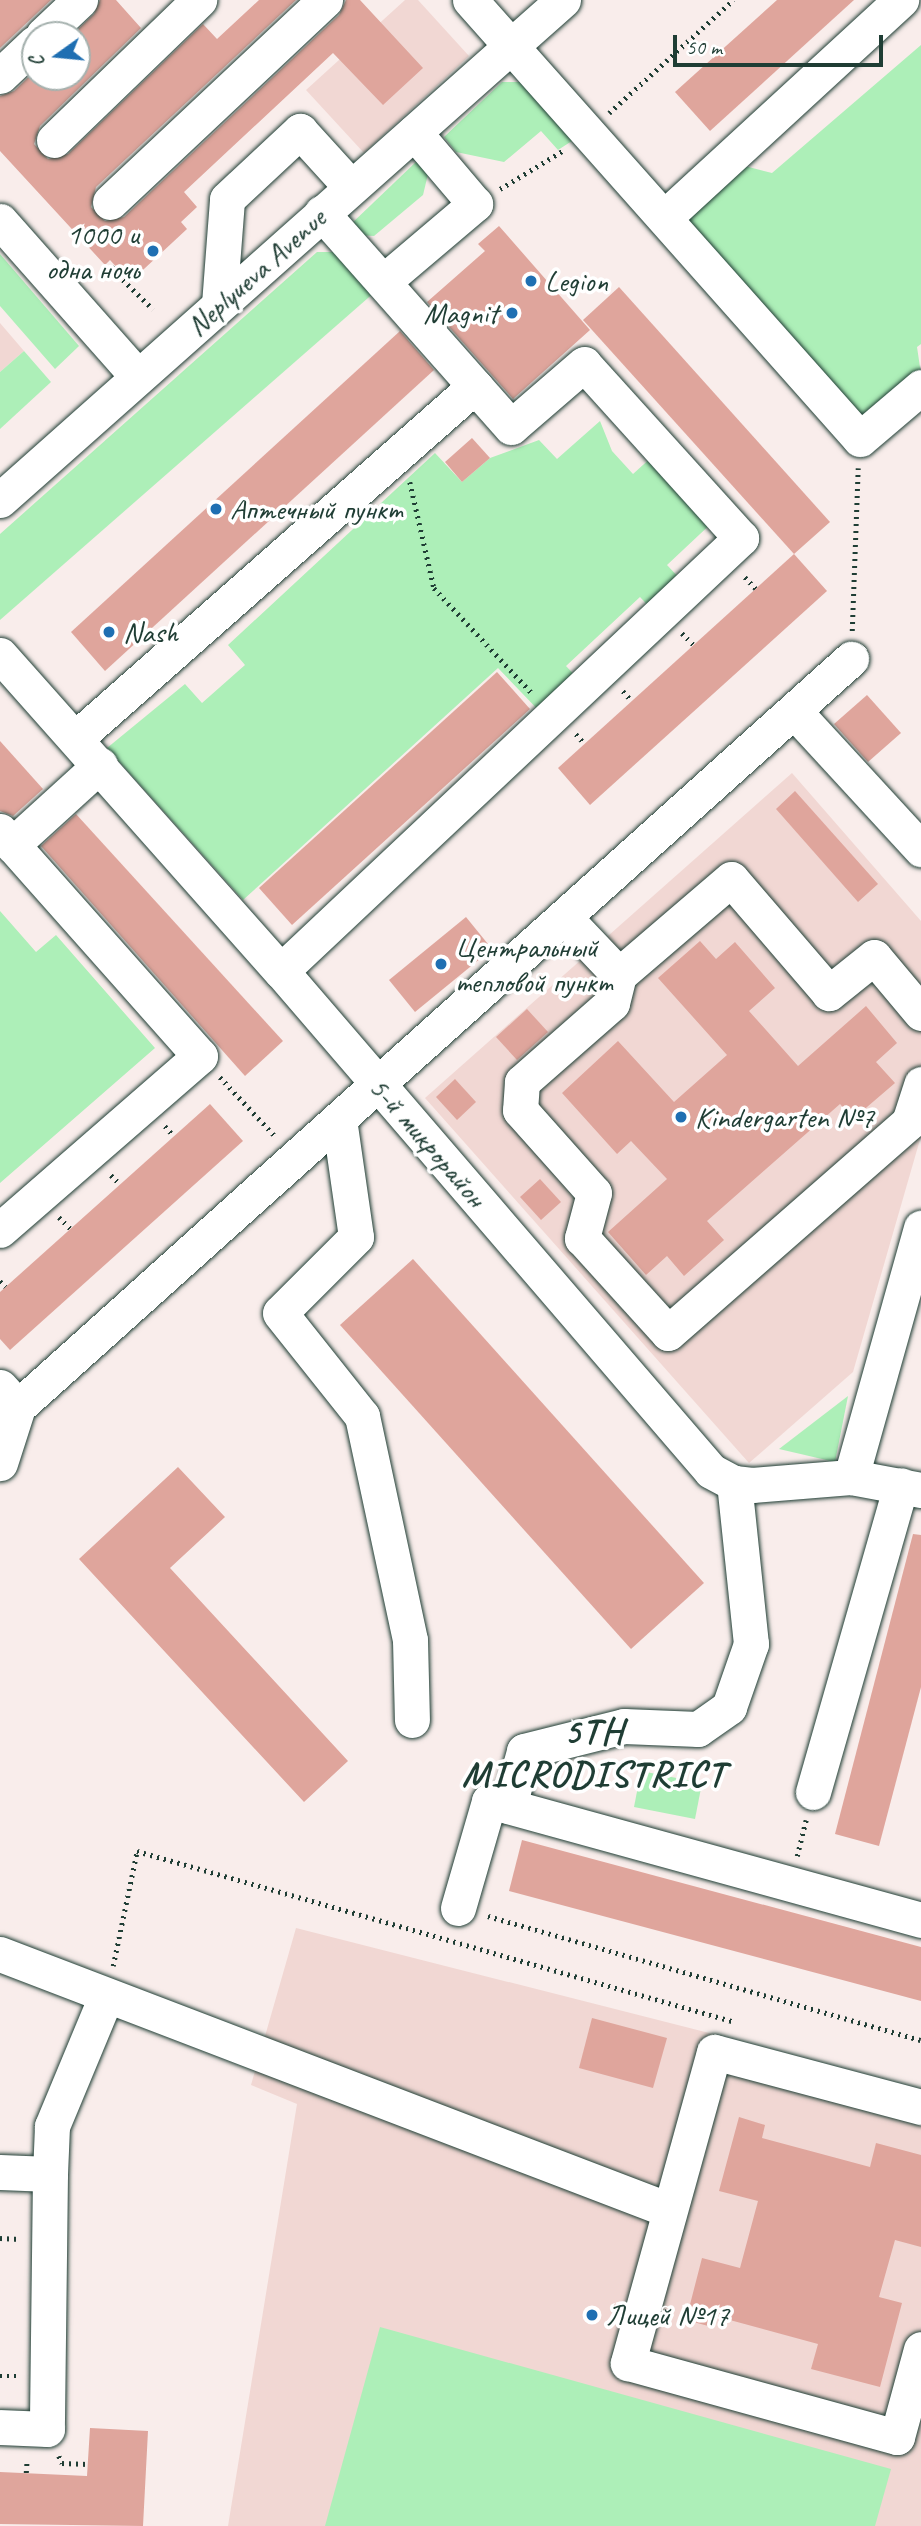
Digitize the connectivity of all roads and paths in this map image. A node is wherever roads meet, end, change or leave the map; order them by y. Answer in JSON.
{"nodes":[{"id":1,"x":80,"y":0,"type":"edge"},
{"id":2,"x":199,"y":0,"type":"edge"},
{"id":3,"x":325,"y":0,"type":"edge"},
{"id":4,"x":563,"y":0,"type":"edge"},
{"id":5,"x":901,"y":0,"type":"edge"},
{"id":6,"x":472,"y":1,"type":"edge"},
{"id":7,"x":58,"y":21,"type":"edge"},
{"id":8,"x":513,"y":45,"type":"junction"},
{"id":9,"x":21,"y":56,"type":"edge"},
{"id":10,"x":0,"y":76,"type":"edge"},
{"id":11,"x":414,"y":132,"type":"junction"},
{"id":12,"x":54,"y":139,"type":"dead end"},
{"id":13,"x":351,"y":187,"type":"junction"},
{"id":14,"x":110,"y":202,"type":"dead end"},
{"id":15,"x":322,"y":213,"type":"junction"},
{"id":16,"x":665,"y":217,"type":"junction"},
{"id":17,"x":0,"y":220,"type":"edge"},
{"id":18,"x":117,"y":267,"type":"dead end"},
{"id":19,"x":383,"y":282,"type":"junction"},
{"id":20,"x":219,"y":304,"type":"junction"},
{"id":21,"x":153,"y":309,"type":"dead end"},
{"id":22,"x":138,"y":377,"type":"junction"},
{"id":23,"x":475,"y":386,"type":"junction"},
{"id":24,"x":914,"y":405,"type":"edge"},
{"id":25,"x":860,"y":439,"type":"junction"},
{"id":26,"x":402,"y":450,"type":"junction"},
{"id":27,"x":0,"y":500,"type":"edge"},
{"id":28,"x":0,"y":654,"type":"edge"},
{"id":29,"x":851,"y":659,"type":"joint"},
{"id":30,"x":794,"y":711,"type":"junction"},
{"id":31,"x":553,"y":716,"type":"junction"},
{"id":32,"x":76,"y":738,"type":"junction"},
{"id":33,"x":100,"y":765,"type":"junction"},
{"id":34,"x":6,"y":838,"type":"edge"},
{"id":35,"x":921,"y":849,"type":"edge"},
{"id":36,"x":564,"y":917,"type":"junction"},
{"id":37,"x":281,"y":971,"type":"junction"},
{"id":38,"x":619,"y":975,"type":"junction"},
{"id":39,"x":921,"y":1013,"type":"edge"},
{"id":40,"x":200,"y":1055,"type":"junction"},
{"id":41,"x":378,"y":1084,"type":"junction"},
{"id":42,"x":921,"y":1084,"type":"edge"},
{"id":43,"x":339,"y":1119,"type":"junction"},
{"id":44,"x":295,"y":1158,"type":"junction"},
{"id":45,"x":921,"y":1227,"type":"edge"},
{"id":46,"x":0,"y":1230,"type":"edge"},
{"id":47,"x":0,"y":1281,"type":"edge"},
{"id":48,"x":6,"y":1287,"type":"dead end"},
{"id":49,"x":6,"y":1406,"type":"edge"},
{"id":50,"x":0,"y":1463,"type":"edge"},
{"id":51,"x":851,"y":1477,"type":"junction"},
{"id":52,"x":734,"y":1483,"type":"junction"},
{"id":53,"x":911,"y":1487,"type":"edge"},
{"id":54,"x":412,"y":1720,"type":"dead end"},
{"id":55,"x":813,"y":1792,"type":"joint"},
{"id":56,"x":509,"y":1806,"type":"junction"},
{"id":57,"x":790,"y":1884,"type":"junction"},
{"id":58,"x":458,"y":1908,"type":"joint"},
{"id":59,"x":921,"y":1920,"type":"edge"},
{"id":60,"x":0,"y":1954,"type":"edge"},
{"id":61,"x":106,"y":1996,"type":"junction"},
{"id":62,"x":737,"y":2023,"type":"dead end"},
{"id":63,"x":921,"y":2040,"type":"edge"},
{"id":64,"x":921,"y":2107,"type":"edge"},
{"id":65,"x":0,"y":2172,"type":"edge"},
{"id":66,"x":50,"y":2174,"type":"junction"},
{"id":67,"x":669,"y":2210,"type":"junction"},
{"id":68,"x":921,"y":2349,"type":"edge"},
{"id":69,"x":0,"y":2427,"type":"edge"},
{"id":70,"x":909,"y":2440,"type":"edge"}],
"edges":[{"from":1,"to":7,"type":"street"},
{"from":2,"to":12,"type":"street"},
{"from":3,"to":14,"type":"street"},
{"from":4,"to":8,"type":"street","name":"Neplyueva Avenue"},
{"from":5,"to":16,"type":"street"},
{"from":6,"to":8,"type":"street"},
{"from":8,"to":11,"type":"street","name":"Neplyueva Avenue"},
{"from":8,"to":16,"type":"street"},
{"from":9,"to":10,"type":"street"},
{"from":11,"to":13,"type":"street","name":"Neplyueva Avenue"},
{"from":11,"to":19,"type":"street"},
{"from":13,"to":15,"type":"street","name":"Neplyueva Avenue"},
{"from":13,"to":20,"type":"street"},
{"from":15,"to":19,"type":"street"},
{"from":15,"to":20,"type":"street","name":"Neplyueva Avenue"},
{"from":16,"to":25,"type":"street"},
{"from":17,"to":22,"type":"street"},
{"from":18,"to":21,"type":"path"},
{"from":19,"to":23,"type":"street"},
{"from":20,"to":22,"type":"street","name":"Neplyueva Avenue"},
{"from":22,"to":27,"type":"street","name":"Neplyueva Avenue"},
{"from":23,"to":26,"type":"street"},
{"from":23,"to":31,"type":"street"},
{"from":24,"to":25,"type":"street"},
{"from":25,"to":29,"type":"path"},
{"from":26,"to":31,"type":"path"},
{"from":26,"to":32,"type":"street"},
{"from":28,"to":32,"type":"street","name":"5-й микрорайон"},
{"from":29,"to":30,"type":"street"},
{"from":30,"to":35,"type":"street"},
{"from":30,"to":36,"type":"street"},
{"from":31,"to":37,"type":"street"},
{"from":32,"to":33,"type":"street","name":"5-й микрорайон"},
{"from":33,"to":34,"type":"street"},
{"from":33,"to":37,"type":"street","name":"5-й микрорайон"},
{"from":34,"to":40,"type":"street"},
{"from":36,"to":38,"type":"street"},
{"from":36,"to":41,"type":"street"},
{"from":37,"to":41,"type":"street","name":"5-й микрорайон"},
{"from":38,"to":39,"type":"street"},
{"from":38,"to":42,"type":"street"},
{"from":40,"to":44,"type":"path"},
{"from":40,"to":46,"type":"street"},
{"from":41,"to":43,"type":"street"},
{"from":41,"to":52,"type":"street","name":"5-й микрорайон"},
{"from":43,"to":44,"type":"street"},
{"from":43,"to":54,"type":"street"},
{"from":44,"to":49,"type":"street"},
{"from":45,"to":51,"type":"street"},
{"from":47,"to":48,"type":"path"},
{"from":49,"to":50,"type":"street"},
{"from":51,"to":52,"type":"street"},
{"from":51,"to":53,"type":"street"},
{"from":52,"to":56,"type":"street"},
{"from":53,"to":55,"type":"street"},
{"from":55,"to":57,"type":"path"},
{"from":56,"to":57,"type":"street"},
{"from":56,"to":58,"type":"street"},
{"from":57,"to":59,"type":"street"},
{"from":58,"to":63,"type":"path"},
{"from":60,"to":61,"type":"street"},
{"from":61,"to":62,"type":"path"},
{"from":61,"to":66,"type":"street"},
{"from":61,"to":67,"type":"street"},
{"from":64,"to":67,"type":"street"},
{"from":65,"to":66,"type":"street"},
{"from":66,"to":69,"type":"street"},
{"from":67,"to":70,"type":"street"},
{"from":68,"to":70,"type":"street"}]}
